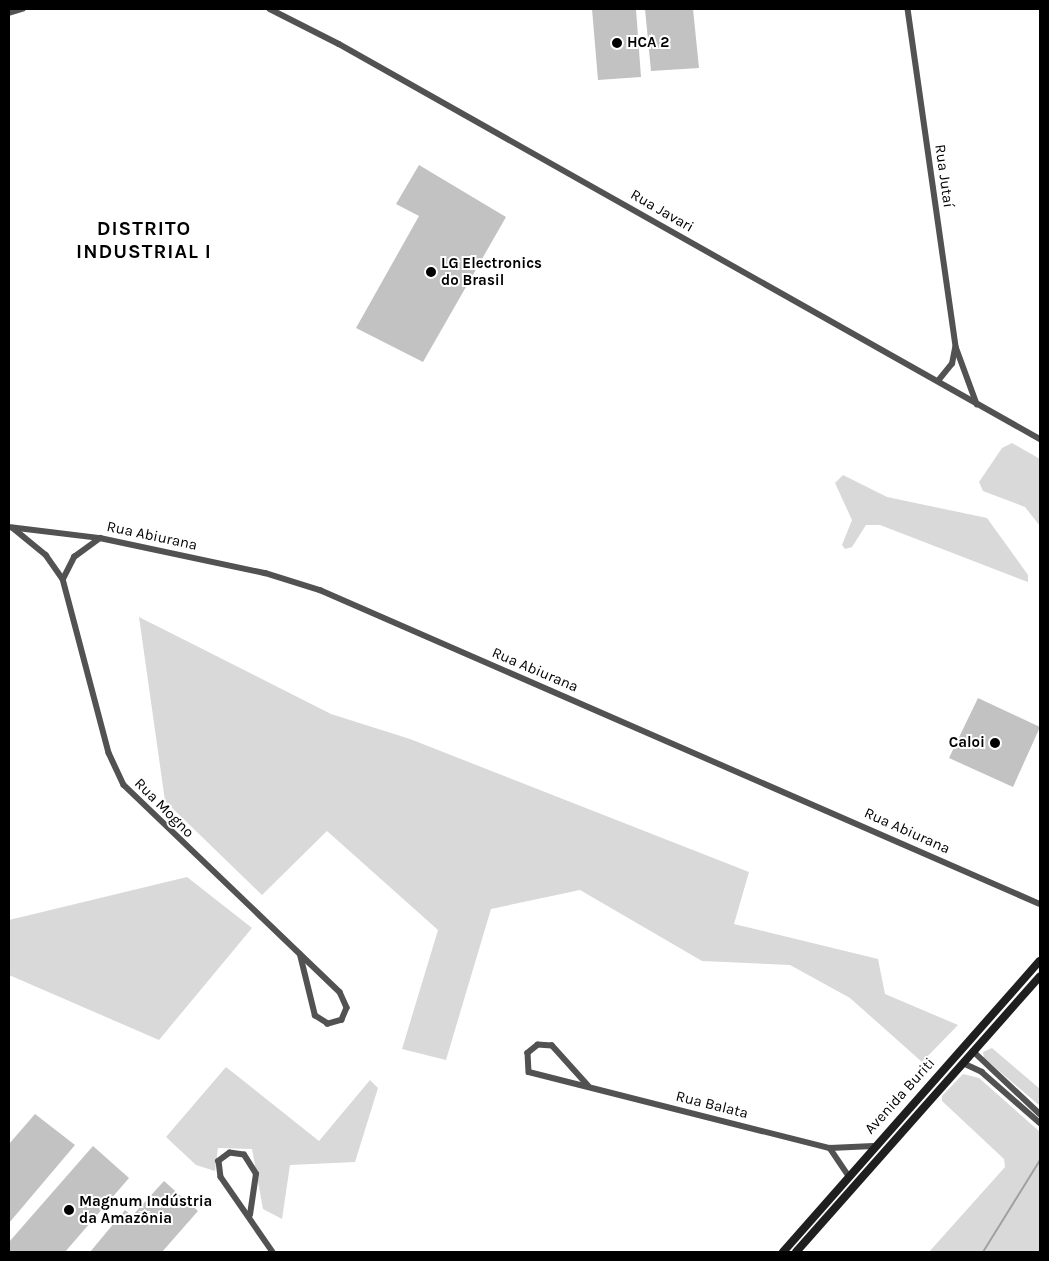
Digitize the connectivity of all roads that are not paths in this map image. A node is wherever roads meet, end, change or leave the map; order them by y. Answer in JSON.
{"nodes":[{"id":1,"x":22,"y":9,"type":"edge"},
{"id":2,"x":270,"y":9,"type":"edge"},
{"id":3,"x":908,"y":9,"type":"edge"},
{"id":4,"x":9,"y":13,"type":"edge"},
{"id":5,"x":956,"y":347,"type":"junction"},
{"id":6,"x":938,"y":381,"type":"junction"},
{"id":7,"x":977,"y":404,"type":"junction"},
{"id":8,"x":1040,"y":439,"type":"edge"},
{"id":9,"x":11,"y":527,"type":"edge"},
{"id":10,"x":100,"y":538,"type":"junction"},
{"id":11,"x":63,"y":579,"type":"junction"},
{"id":12,"x":1032,"y":902,"type":"junction"},
{"id":13,"x":1040,"y":904,"type":"edge"},
{"id":14,"x":1040,"y":909,"type":"edge"},
{"id":15,"x":300,"y":955,"type":"junction"},
{"id":16,"x":1040,"y":961,"type":"edge"},
{"id":17,"x":1040,"y":976,"type":"edge"},
{"id":18,"x":973,"y":1051,"type":"junction"},
{"id":19,"x":963,"y":1063,"type":"junction"},
{"id":20,"x":588,"y":1086,"type":"junction"},
{"id":21,"x":1040,"y":1114,"type":"edge"},
{"id":22,"x":1040,"y":1123,"type":"edge"},
{"id":23,"x":873,"y":1146,"type":"junction"},
{"id":24,"x":830,"y":1148,"type":"junction"},
{"id":25,"x":848,"y":1175,"type":"junction"},
{"id":26,"x":250,"y":1215,"type":"junction"},
{"id":27,"x":273,"y":1252,"type":"edge"},
{"id":28,"x":783,"y":1252,"type":"edge"},
{"id":29,"x":796,"y":1252,"type":"edge"}],
"edges":[{"from":1,"to":4,"type":"street"},
{"from":2,"to":6,"type":"street","name":"Rua Javari"},
{"from":3,"to":5,"type":"street","name":"Rua Jutaí"},
{"from":5,"to":6,"type":"street","name":"Rua Jutaí"},
{"from":5,"to":7,"type":"street","name":"Rua Jutaí"},
{"from":6,"to":7,"type":"street","name":"Rua Javari"},
{"from":7,"to":8,"type":"street","name":"Rua Javari"},
{"from":9,"to":10,"type":"street","name":"Rua Abiurana"},
{"from":9,"to":11,"type":"street","name":"Rua Mogno"},
{"from":10,"to":11,"type":"street"},
{"from":10,"to":12,"type":"street","name":"Rua Abiurana"},
{"from":11,"to":15,"type":"street","name":"Rua Mogno"},
{"from":12,"to":13,"type":"street","name":"Rua Abiurana"},
{"from":12,"to":14,"type":"street","name":"Rua Abiurana"},
{"from":15,"to":15,"type":"street","name":"Rua Mogno"},
{"from":16,"to":23,"type":"main road","name":"Avenida Buriti"},
{"from":17,"to":18,"type":"main road","name":"Avenida Buriti"},
{"from":18,"to":19,"type":"main road","name":"Avenida Buriti"},
{"from":18,"to":21,"type":"street"},
{"from":19,"to":22,"type":"street"},
{"from":19,"to":29,"type":"main road","name":"Avenida Buriti"},
{"from":20,"to":20,"type":"street","name":"Rua Balata"},
{"from":20,"to":24,"type":"street","name":"Rua Balata"},
{"from":23,"to":24,"type":"street","name":"Rua Balata"},
{"from":23,"to":25,"type":"main road","name":"Avenida Buriti"},
{"from":24,"to":25,"type":"street"},
{"from":25,"to":28,"type":"main road","name":"Avenida Buriti"},
{"from":26,"to":26,"type":"street"},
{"from":26,"to":27,"type":"street"}]}
